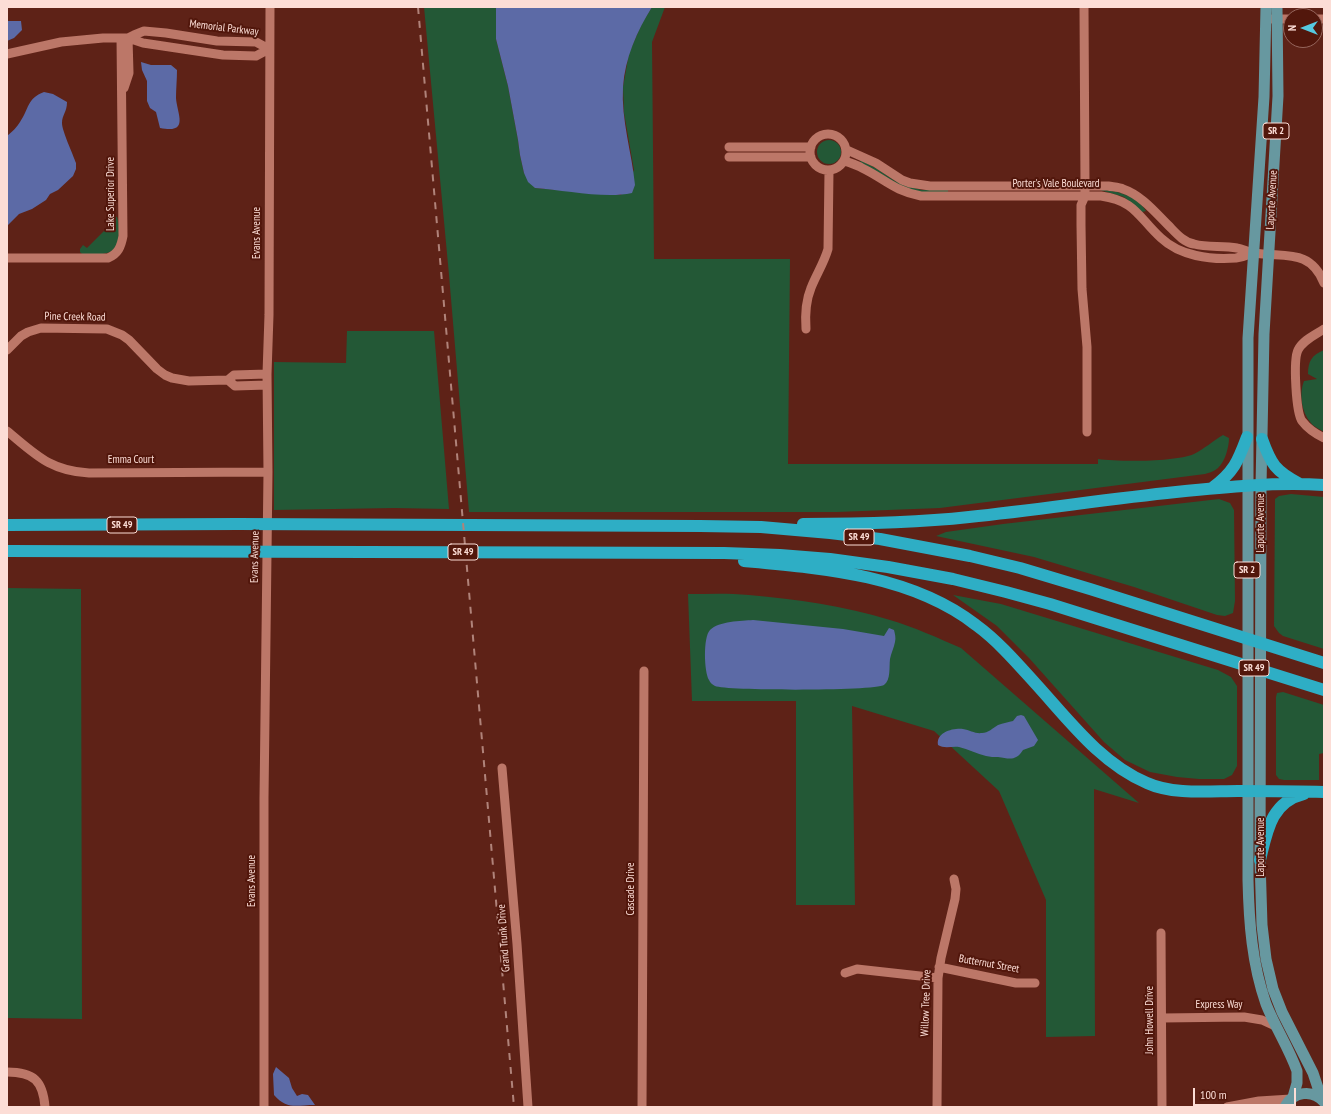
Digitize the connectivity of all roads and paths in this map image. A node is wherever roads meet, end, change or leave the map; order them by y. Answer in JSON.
{"nodes":[{"id":1,"x":270,"y":7,"type":"edge"},
{"id":2,"x":1084,"y":7,"type":"edge"},
{"id":3,"x":1266,"y":7,"type":"edge"},
{"id":4,"x":1277,"y":7,"type":"edge"},
{"id":5,"x":1266,"y":19,"type":"junction"},
{"id":6,"x":1278,"y":19,"type":"junction"},
{"id":7,"x":1283,"y":19,"type":"edge"},
{"id":8,"x":125,"y":38,"type":"junction"},
{"id":9,"x":270,"y":49,"type":"junction"},
{"id":10,"x":7,"y":54,"type":"edge"},
{"id":11,"x":729,"y":147,"type":"dead end"},
{"id":12,"x":811,"y":147,"type":"junction"},
{"id":13,"x":847,"y":150,"type":"junction"},
{"id":14,"x":811,"y":157,"type":"junction"},
{"id":15,"x":729,"y":158,"type":"dead end"},
{"id":16,"x":845,"y":161,"type":"junction"},
{"id":17,"x":829,"y":171,"type":"junction"},
{"id":18,"x":1085,"y":186,"type":"junction"},
{"id":19,"x":1085,"y":196,"type":"junction"},
{"id":20,"x":1142,"y":216,"type":"junction"},
{"id":21,"x":1170,"y":228,"type":"junction"},
{"id":22,"x":1254,"y":253,"type":"junction"},
{"id":23,"x":1270,"y":254,"type":"junction"},
{"id":24,"x":7,"y":258,"type":"edge"},
{"id":25,"x":1324,"y":283,"type":"edge"},
{"id":26,"x":806,"y":329,"type":"dead end"},
{"id":27,"x":1324,"y":329,"type":"edge"},
{"id":28,"x":7,"y":350,"type":"edge"},
{"id":29,"x":267,"y":374,"type":"junction"},
{"id":30,"x":228,"y":380,"type":"junction"},
{"id":31,"x":267,"y":385,"type":"junction"},
{"id":32,"x":7,"y":431,"type":"edge"},
{"id":33,"x":1087,"y":432,"type":"dead end"},
{"id":34,"x":1247,"y":437,"type":"junction"},
{"id":35,"x":1324,"y":438,"type":"edge"},
{"id":36,"x":1262,"y":439,"type":"junction"},
{"id":37,"x":268,"y":472,"type":"junction"},
{"id":38,"x":1301,"y":484,"type":"junction"},
{"id":39,"x":1324,"y":485,"type":"edge"},
{"id":40,"x":1247,"y":486,"type":"junction"},
{"id":41,"x":1260,"y":486,"type":"junction"},
{"id":42,"x":1212,"y":488,"type":"junction"},
{"id":43,"x":7,"y":525,"type":"edge"},
{"id":44,"x":761,"y":527,"type":"junction"},
{"id":45,"x":7,"y":551,"type":"edge"},
{"id":46,"x":667,"y":552,"type":"junction"},
{"id":47,"x":1324,"y":663,"type":"edge"},
{"id":48,"x":644,"y":671,"type":"dead end"},
{"id":49,"x":1324,"y":690,"type":"edge"},
{"id":50,"x":502,"y":768,"type":"dead end"},
{"id":51,"x":1247,"y":791,"type":"junction"},
{"id":52,"x":1260,"y":791,"type":"junction"},
{"id":53,"x":1319,"y":792,"type":"edge"},
{"id":54,"x":1260,"y":860,"type":"junction"},
{"id":55,"x":954,"y":878,"type":"dead end"},
{"id":56,"x":1161,"y":933,"type":"dead end"},
{"id":57,"x":939,"y":967,"type":"junction"},
{"id":58,"x":845,"y":973,"type":"dead end"},
{"id":59,"x":938,"y":978,"type":"junction"},
{"id":60,"x":1035,"y":983,"type":"dead end"},
{"id":61,"x":1162,"y":1018,"type":"junction"},
{"id":62,"x":1275,"y":1026,"type":"junction"},
{"id":63,"x":7,"y":1072,"type":"edge"},
{"id":64,"x":1290,"y":1101,"type":"edge"},
{"id":65,"x":1323,"y":1101,"type":"edge"},
{"id":66,"x":45,"y":1107,"type":"edge"},
{"id":67,"x":264,"y":1107,"type":"edge"},
{"id":68,"x":528,"y":1107,"type":"edge"},
{"id":69,"x":642,"y":1107,"type":"edge"},
{"id":70,"x":937,"y":1107,"type":"edge"},
{"id":71,"x":1162,"y":1107,"type":"edge"},
{"id":72,"x":1227,"y":1107,"type":"edge"}],
"edges":[{"from":1,"to":9,"type":"street","name":"Evans Avenue"},
{"from":2,"to":18,"type":"street"},
{"from":3,"to":5,"type":"main road","name":"Laporte Avenue","number":"SR 2"},
{"from":4,"to":6,"type":"main road","name":"Laporte Avenue","number":"SR 2"},
{"from":5,"to":6,"type":"street"},
{"from":5,"to":22,"type":"main road","name":"Laporte Avenue","number":"SR 2"},
{"from":6,"to":7,"type":"street"},
{"from":6,"to":23,"type":"main road","name":"Laporte Avenue","number":"SR 2"},
{"from":8,"to":9,"type":"street","name":"Memorial Parkway"},
{"from":8,"to":9,"type":"street","name":"Memorial Parkway"},
{"from":8,"to":10,"type":"street","name":"Memorial Parkway"},
{"from":8,"to":24,"type":"street","name":"Lake Superior Drive"},
{"from":9,"to":29,"type":"street","name":"Evans Avenue"},
{"from":11,"to":12,"type":"street"},
{"from":12,"to":13,"type":"street"},
{"from":12,"to":14,"type":"street"},
{"from":13,"to":16,"type":"street"},
{"from":13,"to":18,"type":"street","name":"Porter's Vale Boulevard"},
{"from":14,"to":15,"type":"street"},
{"from":14,"to":17,"type":"street"},
{"from":16,"to":17,"type":"street"},
{"from":16,"to":19,"type":"street","name":"Porter's Vale Boulevard"},
{"from":17,"to":26,"type":"street"},
{"from":18,"to":19,"type":"street"},
{"from":18,"to":21,"type":"street","name":"Porter's Vale Boulevard"},
{"from":19,"to":20,"type":"street","name":"Porter's Vale Boulevard"},
{"from":19,"to":33,"type":"street"},
{"from":20,"to":21,"type":"street"},
{"from":20,"to":22,"type":"street","name":"Porter's Vale Boulevard"},
{"from":21,"to":22,"type":"street","name":"Porter's Vale Boulevard"},
{"from":22,"to":23,"type":"street","name":"Porter's Vale Boulevard"},
{"from":22,"to":34,"type":"main road","name":"Laporte Avenue","number":"SR 2"},
{"from":23,"to":25,"type":"street","name":"Porter's Vale Boulevard"},
{"from":23,"to":36,"type":"main road","name":"Laporte Avenue","number":"SR 2"},
{"from":27,"to":35,"type":"street"},
{"from":28,"to":30,"type":"street","name":"Pine Creek Road"},
{"from":29,"to":30,"type":"street","name":"Pine Creek Road"},
{"from":29,"to":31,"type":"street","name":"Evans Avenue"},
{"from":30,"to":31,"type":"street","name":"Pine Creek Road"},
{"from":31,"to":37,"type":"street","name":"Evans Avenue"},
{"from":32,"to":37,"type":"street","name":"Emma Court"},
{"from":34,"to":40,"type":"main road","name":"Laporte Avenue","number":"SR 2"},
{"from":34,"to":42,"type":"highway"},
{"from":36,"to":38,"type":"highway","number":"SR 2"},
{"from":36,"to":41,"type":"main road","name":"Laporte Avenue"},
{"from":37,"to":67,"type":"street","name":"Evans Avenue"},
{"from":38,"to":39,"type":"highway","number":"SR 2"},
{"from":38,"to":41,"type":"highway"},
{"from":40,"to":41,"type":"highway"},
{"from":40,"to":42,"type":"highway"},
{"from":40,"to":51,"type":"main road","name":"Laporte Avenue","number":"SR 2"},
{"from":41,"to":52,"type":"main road","name":"Laporte Avenue"},
{"from":42,"to":44,"type":"highway"},
{"from":43,"to":44,"type":"highway","number":"SR 49"},
{"from":44,"to":47,"type":"highway","number":"SR 49"},
{"from":45,"to":46,"type":"highway","number":"SR 49"},
{"from":46,"to":49,"type":"highway","number":"SR 49"},
{"from":46,"to":51,"type":"highway"},
{"from":48,"to":69,"type":"street","name":"Cascade Drive"},
{"from":50,"to":68,"type":"street","name":"Grand Trunk Drive"},
{"from":51,"to":52,"type":"highway"},
{"from":51,"to":62,"type":"main road","name":"Laporte Avenue"},
{"from":52,"to":53,"type":"highway"},
{"from":52,"to":54,"type":"main road","name":"Laporte Avenue"},
{"from":53,"to":54,"type":"highway"},
{"from":54,"to":65,"type":"main road","name":"Laporte Avenue"},
{"from":55,"to":57,"type":"street","name":"Willow Tree Drive"},
{"from":56,"to":61,"type":"street","name":"John Howell Drive"},
{"from":57,"to":59,"type":"street","name":"Willow Tree Drive"},
{"from":57,"to":60,"type":"street","name":"Butternut Street"},
{"from":58,"to":59,"type":"street"},
{"from":59,"to":70,"type":"street","name":"Willow Tree Drive"},
{"from":61,"to":62,"type":"street","name":"Express Way"},
{"from":61,"to":71,"type":"street","name":"John Howell Drive"},
{"from":62,"to":64,"type":"main road","name":"Laporte Avenue"},
{"from":63,"to":66,"type":"street"},
{"from":64,"to":65,"type":"main road"},
{"from":64,"to":72,"type":"street"}]}
